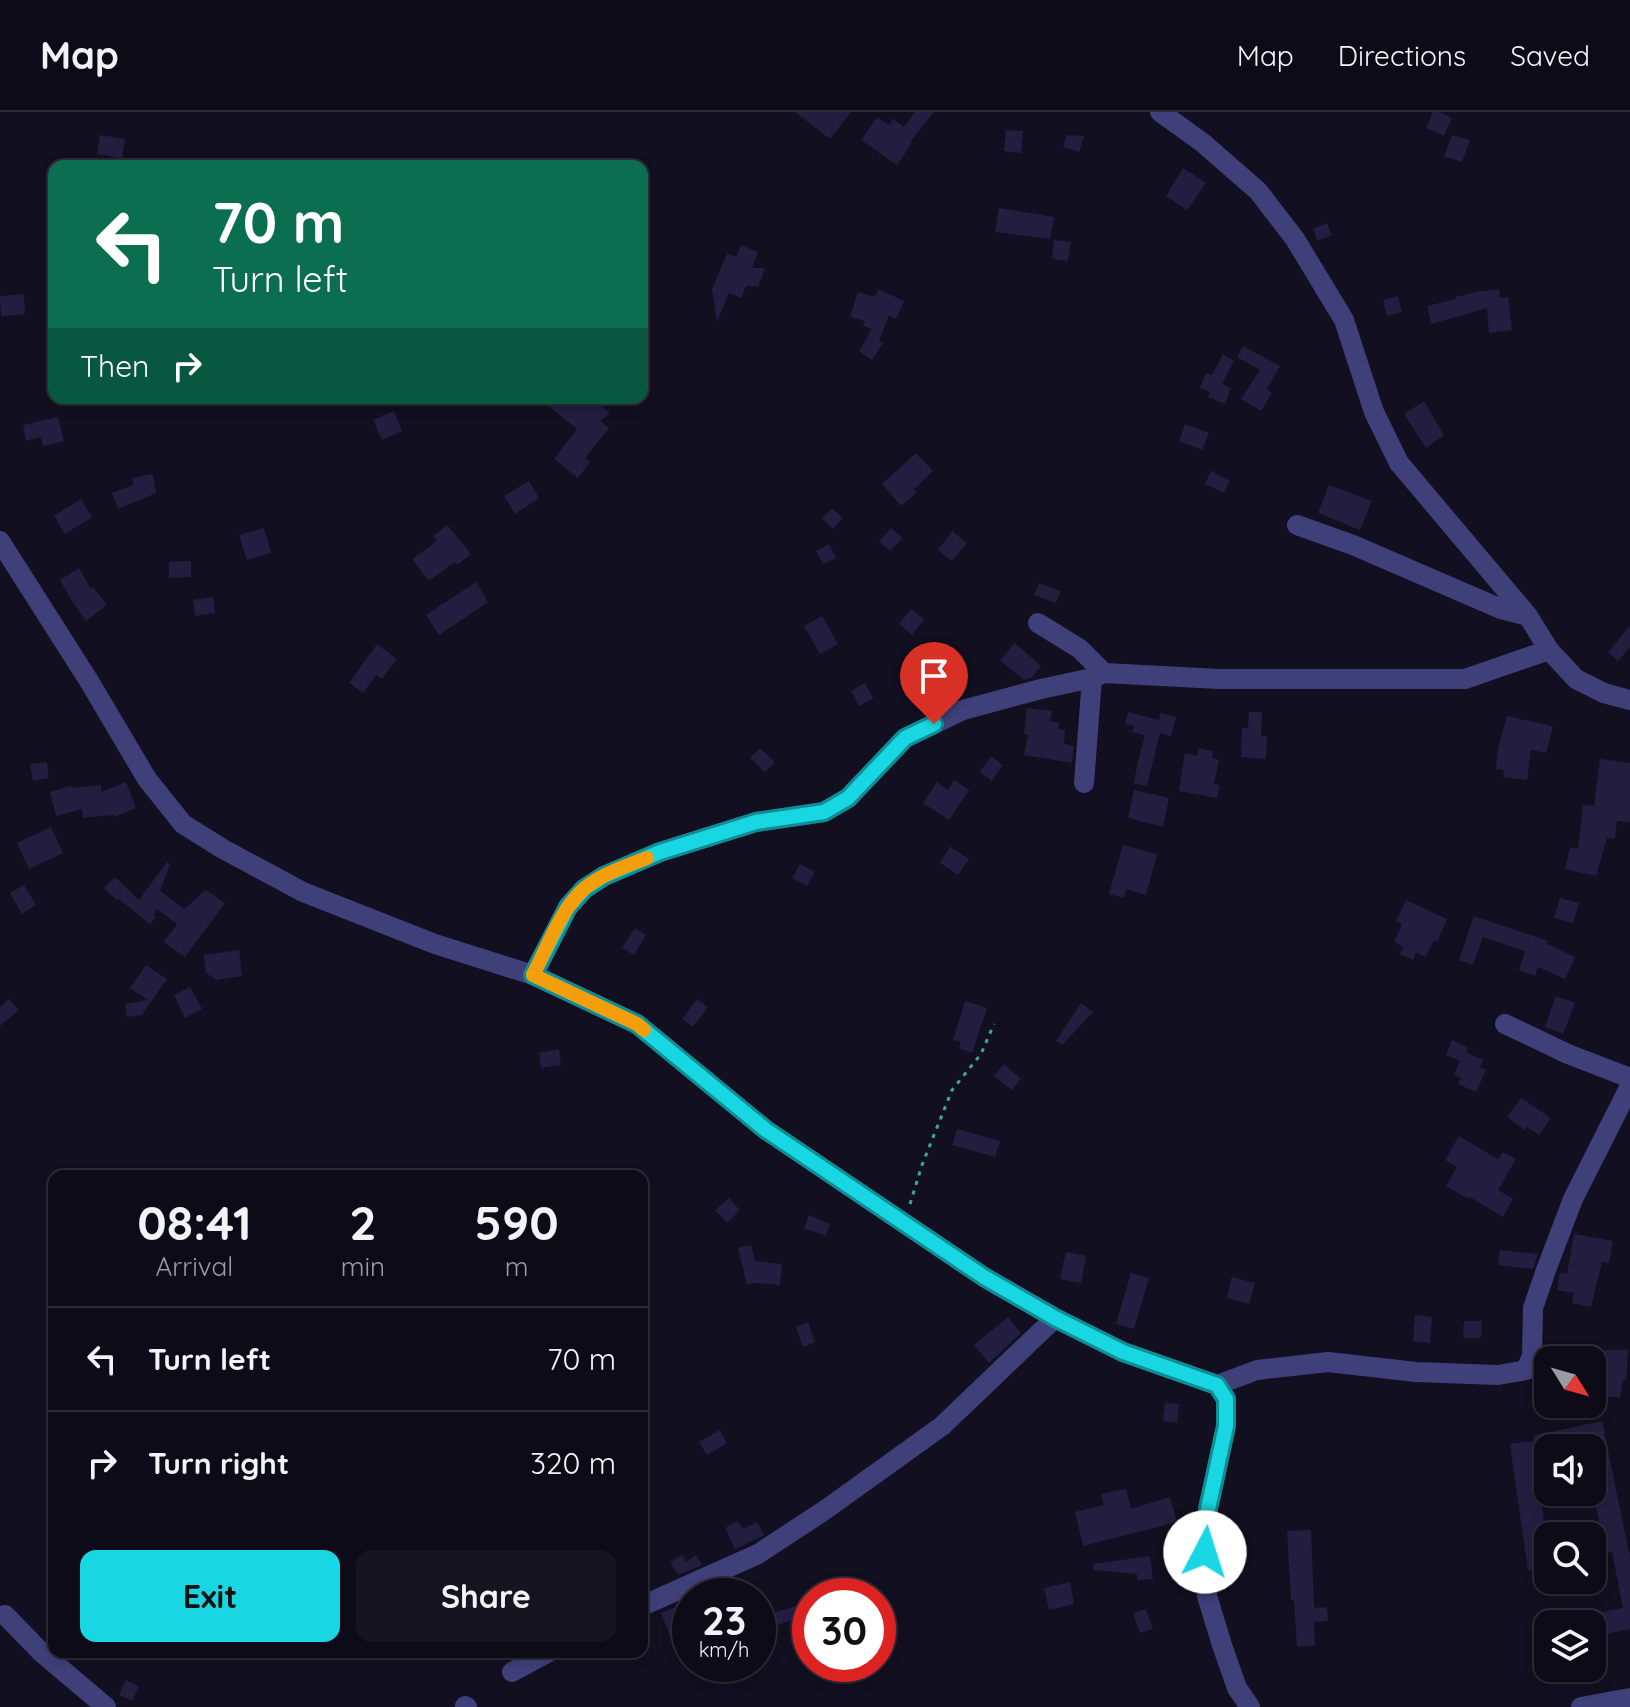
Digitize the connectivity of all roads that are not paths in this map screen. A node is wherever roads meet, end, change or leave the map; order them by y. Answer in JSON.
{"nodes":[{"id":1,"x":1160,"y":112,"type":"edge"},
{"id":2,"x":1297,"y":525,"type":"dead end"},
{"id":3,"x":2,"y":548,"type":"edge"},
{"id":4,"x":1528,"y":616,"type":"junction"},
{"id":5,"x":1038,"y":623,"type":"dead end"},
{"id":6,"x":1549,"y":650,"type":"junction"},
{"id":7,"x":1098,"y":675,"type":"junction"},
{"id":8,"x":1630,"y":700,"type":"edge"},
{"id":9,"x":1084,"y":783,"type":"dead end"},
{"id":10,"x":533,"y":975,"type":"junction"},
{"id":11,"x":1505,"y":1024,"type":"dead end"},
{"id":12,"x":1630,"y":1078,"type":"edge"},
{"id":13,"x":1630,"y":1086,"type":"edge"},
{"id":14,"x":1055,"y":1318,"type":"junction"},
{"id":15,"x":1217,"y":1385,"type":"junction"},
{"id":16,"x":648,"y":1603,"type":"edge"},
{"id":17,"x":5,"y":1615,"type":"dead end"},
{"id":18,"x":48,"y":1658,"type":"edge"},
{"id":19,"x":48,"y":1658,"type":"edge"},
{"id":20,"x":538,"y":1658,"type":"edge"},
{"id":21,"x":512,"y":1672,"type":"dead end"},
{"id":22,"x":1630,"y":1698,"type":"edge"},
{"id":23,"x":106,"y":1707,"type":"edge"},
{"id":24,"x":1250,"y":1707,"type":"edge"},
{"id":25,"x":1581,"y":1707,"type":"edge"}],
"edges":[{"from":1,"to":4,"type":"street"},
{"from":2,"to":4,"type":"street"},
{"from":3,"to":10,"type":"street"},
{"from":4,"to":6,"type":"street"},
{"from":5,"to":7,"type":"street"},
{"from":6,"to":7,"type":"street"},
{"from":6,"to":8,"type":"street"},
{"from":7,"to":9,"type":"street"},
{"from":7,"to":10,"type":"street"},
{"from":10,"to":14,"type":"street"},
{"from":11,"to":12,"type":"street"},
{"from":13,"to":15,"type":"street"},
{"from":14,"to":15,"type":"street"},
{"from":14,"to":16,"type":"street"},
{"from":15,"to":24,"type":"street"},
{"from":17,"to":18,"type":"street"},
{"from":19,"to":23,"type":"street"},
{"from":20,"to":21,"type":"street"},
{"from":22,"to":25,"type":"street"}]}
